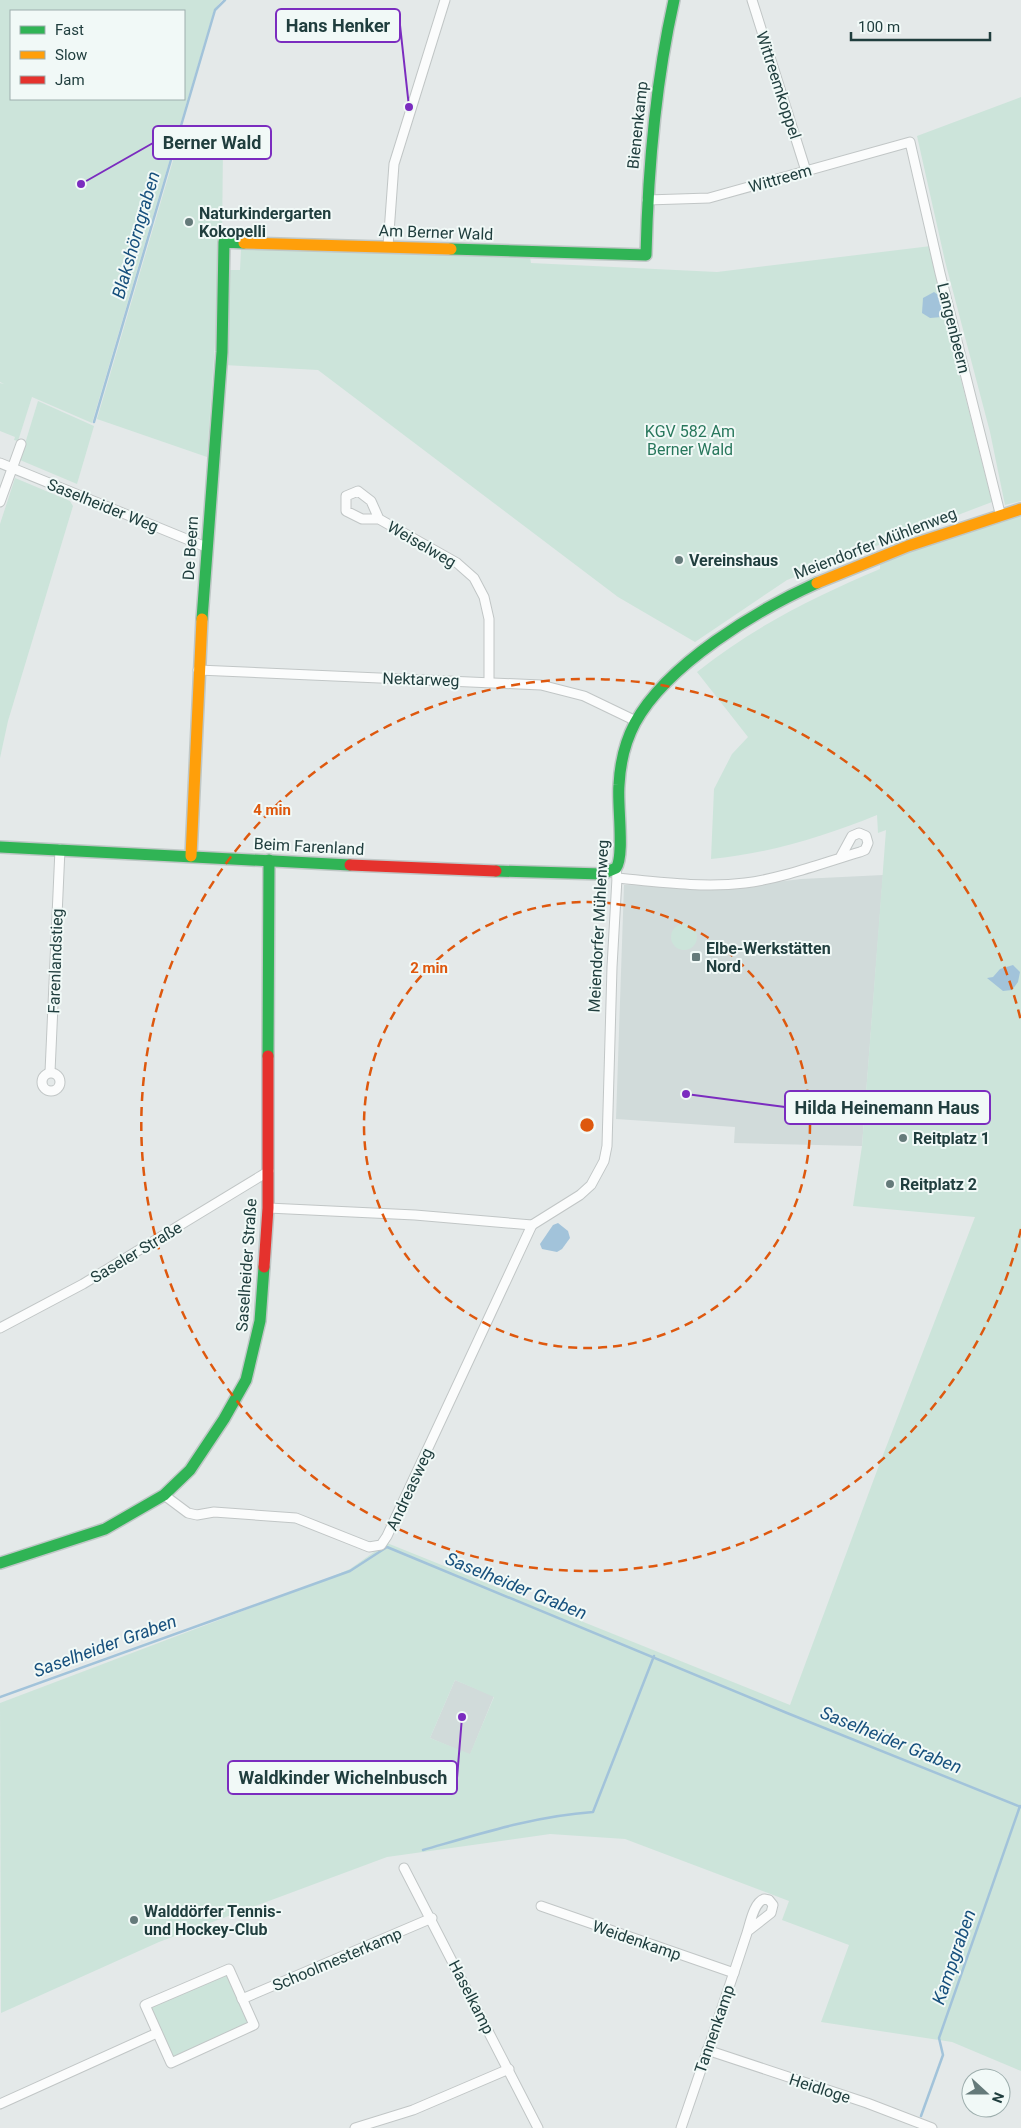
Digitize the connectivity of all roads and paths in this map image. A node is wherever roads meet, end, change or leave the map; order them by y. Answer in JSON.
{"nodes":[{"id":1,"x":445,"y":0,"type":"edge"},
{"id":2,"x":674,"y":0,"type":"edge"},
{"id":3,"x":752,"y":0,"type":"edge"},
{"id":4,"x":910,"y":142,"type":"joint"},
{"id":5,"x":806,"y":171,"type":"junction"},
{"id":6,"x":647,"y":200,"type":"junction"},
{"id":7,"x":224,"y":242,"type":"joint"},
{"id":8,"x":388,"y":246,"type":"junction"},
{"id":9,"x":646,"y":255,"type":"joint"},
{"id":10,"x":21,"y":444,"type":"dead end"},
{"id":11,"x":0,"y":463,"type":"edge"},
{"id":12,"x":12,"y":468,"type":"junction"},
{"id":13,"x":0,"y":502,"type":"edge"},
{"id":14,"x":1021,"y":509,"type":"edge"},
{"id":15,"x":1000,"y":513,"type":"junction"},
{"id":16,"x":379,"y":519,"type":"dead end"},
{"id":17,"x":206,"y":547,"type":"junction"},
{"id":18,"x":198,"y":670,"type":"junction"},
{"id":19,"x":489,"y":682,"type":"junction"},
{"id":20,"x":636,"y":721,"type":"junction"},
{"id":21,"x":0,"y":847,"type":"edge"},
{"id":22,"x":60,"y":849,"type":"junction"},
{"id":23,"x":191,"y":856,"type":"junction"},
{"id":24,"x":840,"y":858,"type":"dead end"},
{"id":25,"x":269,"y":860,"type":"junction"},
{"id":26,"x":616,"y":874,"type":"junction"},
{"id":27,"x":50,"y":1072,"type":"dead end"},
{"id":28,"x":269,"y":1171,"type":"junction"},
{"id":29,"x":268,"y":1208,"type":"junction"},
{"id":30,"x":532,"y":1225,"type":"junction"},
{"id":31,"x":0,"y":1328,"type":"edge"},
{"id":32,"x":164,"y":1495,"type":"junction"},
{"id":33,"x":0,"y":1563,"type":"edge"},
{"id":34,"x":404,"y":1868,"type":"dead end"},
{"id":35,"x":541,"y":1906,"type":"dead end"},
{"id":36,"x":432,"y":1918,"type":"junction"},
{"id":37,"x":748,"y":1930,"type":"dead end"},
{"id":38,"x":734,"y":1973,"type":"junction"},
{"id":39,"x":242,"y":1999,"type":"junction"},
{"id":40,"x":157,"y":2033,"type":"junction"},
{"id":41,"x":707,"y":2050,"type":"junction"},
{"id":42,"x":509,"y":2069,"type":"junction"},
{"id":43,"x":0,"y":2104,"type":"edge"},
{"id":44,"x":355,"y":2128,"type":"edge"},
{"id":45,"x":538,"y":2128,"type":"edge"},
{"id":46,"x":681,"y":2128,"type":"edge"},
{"id":47,"x":932,"y":2128,"type":"edge"}],
"edges":[{"from":1,"to":8,"type":"street"},
{"from":2,"to":6,"type":"street","name":"Bienenkamp"},
{"from":3,"to":5,"type":"street","name":"Wittreemkoppel"},
{"from":4,"to":5,"type":"street","name":"Wittreem"},
{"from":4,"to":15,"type":"street","name":"Langenbeern"},
{"from":5,"to":6,"type":"street","name":"Wittreem"},
{"from":6,"to":9,"type":"street","name":"Bienenkamp"},
{"from":7,"to":8,"type":"street","name":"Am Berner Wald"},
{"from":7,"to":17,"type":"street","name":"De Beern"},
{"from":8,"to":9,"type":"street","name":"Am Berner Wald"},
{"from":10,"to":12,"type":"street"},
{"from":11,"to":12,"type":"street","name":"Saselheider Weg"},
{"from":12,"to":13,"type":"street"},
{"from":12,"to":17,"type":"street","name":"Saselheider Weg"},
{"from":14,"to":15,"type":"street","name":"Meiendorfer Mühlenweg"},
{"from":15,"to":20,"type":"street","name":"Meiendorfer Mühlenweg"},
{"from":16,"to":19,"type":"street","name":"Weiselweg"},
{"from":17,"to":18,"type":"street","name":"De Beern"},
{"from":18,"to":19,"type":"street","name":"Nektarweg"},
{"from":18,"to":23,"type":"street","name":"De Beern"},
{"from":19,"to":20,"type":"street","name":"Nektarweg"},
{"from":20,"to":26,"type":"street","name":"Meiendorfer Mühlenweg"},
{"from":21,"to":22,"type":"street","name":"Beim Farenland"},
{"from":22,"to":23,"type":"street","name":"Beim Farenland"},
{"from":22,"to":27,"type":"street","name":"Farenlandstieg"},
{"from":23,"to":25,"type":"street","name":"Beim Farenland"},
{"from":24,"to":26,"type":"street"},
{"from":25,"to":26,"type":"street","name":"Beim Farenland"},
{"from":25,"to":28,"type":"street","name":"Saselheider Straße"},
{"from":26,"to":30,"type":"street","name":"Meiendorfer Mühlenweg"},
{"from":28,"to":29,"type":"street","name":"Saselheider Straße"},
{"from":28,"to":31,"type":"street","name":"Saseler Straße"},
{"from":29,"to":30,"type":"street"},
{"from":29,"to":32,"type":"street","name":"Saselheider Straße"},
{"from":30,"to":32,"type":"street","name":"Andreasweg"},
{"from":32,"to":33,"type":"street","name":"Saselheider Straße"},
{"from":34,"to":36,"type":"street","name":"Haselkamp"},
{"from":35,"to":38,"type":"street","name":"Weidenkamp"},
{"from":36,"to":39,"type":"street","name":"Schoolmesterkamp"},
{"from":36,"to":42,"type":"street","name":"Haselkamp"},
{"from":37,"to":38,"type":"street","name":"Tannenkamp"},
{"from":38,"to":41,"type":"street","name":"Tannenkamp"},
{"from":39,"to":40,"type":"street"},
{"from":39,"to":40,"type":"street"},
{"from":40,"to":43,"type":"street"},
{"from":41,"to":46,"type":"street","name":"Tannenkamp"},
{"from":41,"to":47,"type":"street","name":"Heidloge"},
{"from":42,"to":44,"type":"street"},
{"from":42,"to":45,"type":"street","name":"Haselkamp"}]}
